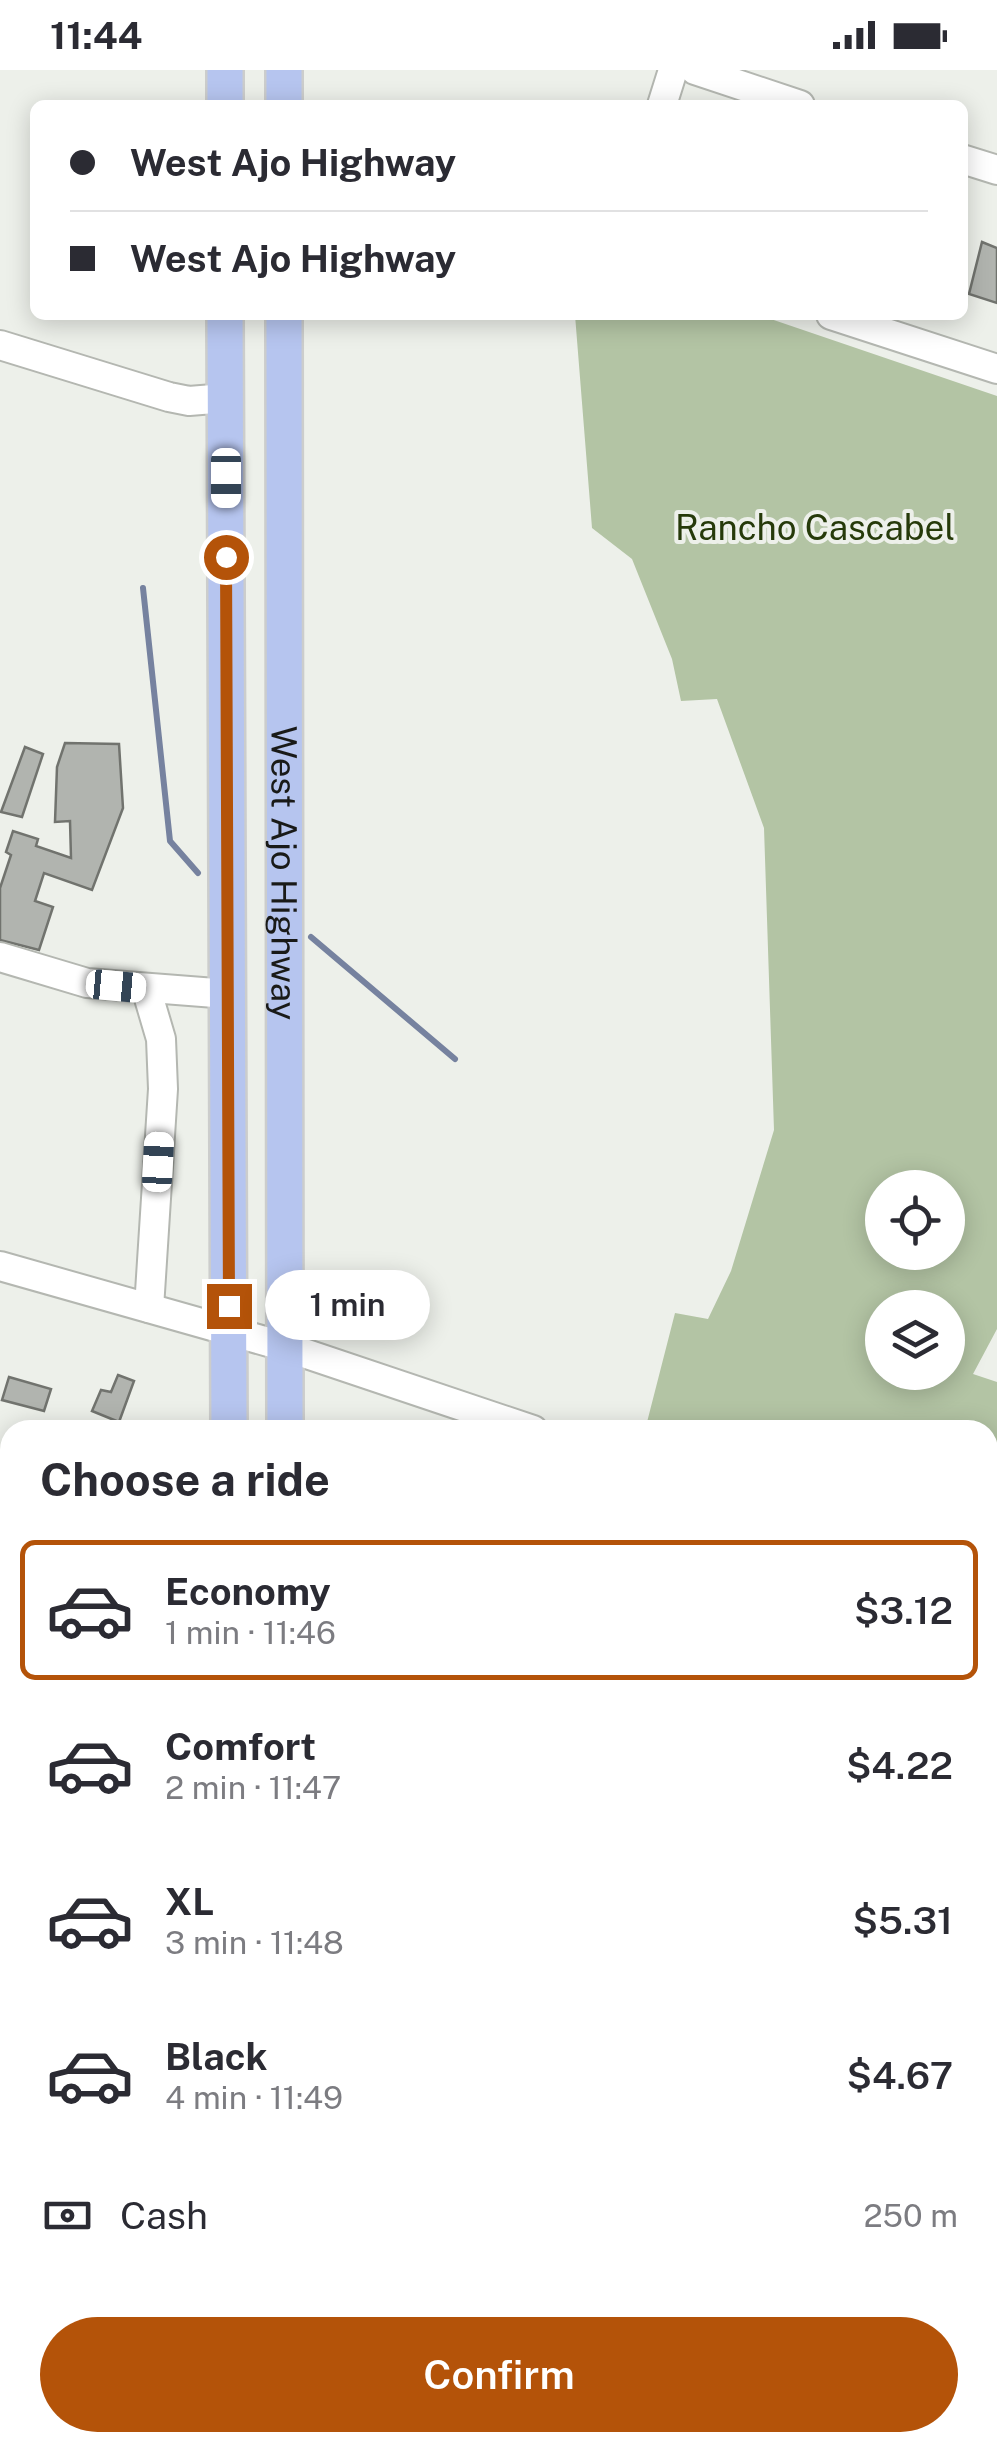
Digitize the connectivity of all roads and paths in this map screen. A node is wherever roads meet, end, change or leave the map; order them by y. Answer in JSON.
{"nodes":[{"id":1,"x":224,"y":70,"type":"edge"},
{"id":2,"x":284,"y":70,"type":"edge"},
{"id":3,"x":673,"y":70,"type":"edge"},
{"id":4,"x":695,"y":70,"type":"edge"},
{"id":5,"x":225,"y":100,"type":"edge"},
{"id":6,"x":284,"y":100,"type":"edge"},
{"id":7,"x":664,"y":100,"type":"edge"},
{"id":8,"x":785,"y":100,"type":"edge"},
{"id":9,"x":968,"y":161,"type":"edge"},
{"id":10,"x":997,"y":170,"type":"edge"},
{"id":11,"x":226,"y":320,"type":"edge"},
{"id":12,"x":284,"y":320,"type":"edge"},
{"id":13,"x":846,"y":320,"type":"edge"},
{"id":14,"x":0,"y":345,"type":"edge"},
{"id":15,"x":997,"y":369,"type":"edge"},
{"id":16,"x":226,"y":398,"type":"junction"},
{"id":17,"x":0,"y":957,"type":"edge"},
{"id":18,"x":146,"y":988,"type":"junction"},
{"id":19,"x":228,"y":994,"type":"junction"},
{"id":20,"x":0,"y":1266,"type":"edge"},
{"id":21,"x":150,"y":1308,"type":"junction"},
{"id":22,"x":229,"y":1330,"type":"junction"},
{"id":23,"x":286,"y":1347,"type":"junction"},
{"id":24,"x":229,"y":1420,"type":"edge"},
{"id":25,"x":285,"y":1420,"type":"edge"},
{"id":26,"x":503,"y":1420,"type":"edge"}],
"edges":[{"from":1,"to":5,"type":"main road"},
{"from":2,"to":6,"type":"main road"},
{"from":3,"to":7,"type":"street"},
{"from":4,"to":8,"type":"street"},
{"from":9,"to":10,"type":"street"},
{"from":11,"to":16,"type":"main road","name":"West Ajo Highway"},
{"from":12,"to":23,"type":"main road","name":"West Ajo Highway"},
{"from":13,"to":15,"type":"street"},
{"from":14,"to":16,"type":"street"},
{"from":16,"to":19,"type":"main road","name":"West Ajo Highway"},
{"from":17,"to":18,"type":"street"},
{"from":18,"to":19,"type":"street"},
{"from":18,"to":21,"type":"street"},
{"from":19,"to":22,"type":"main road","name":"West Ajo Highway"},
{"from":20,"to":21,"type":"street"},
{"from":21,"to":22,"type":"street"},
{"from":22,"to":23,"type":"street"},
{"from":22,"to":24,"type":"main road","name":"West Ajo Highway"},
{"from":23,"to":25,"type":"main road","name":"West Ajo Highway"},
{"from":23,"to":26,"type":"street"}]}
